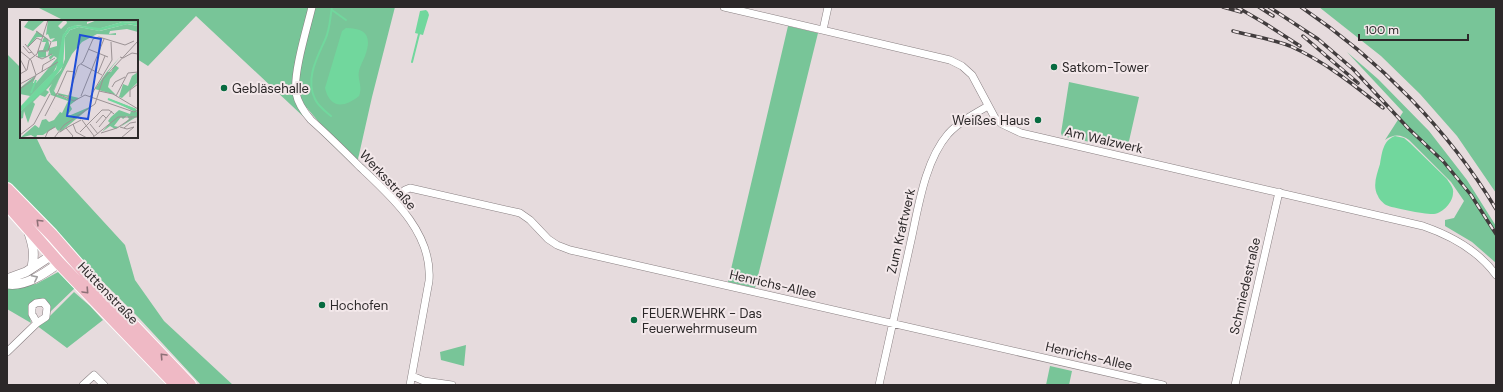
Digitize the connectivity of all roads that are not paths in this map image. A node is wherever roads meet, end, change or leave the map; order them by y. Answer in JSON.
{"nodes":[{"id":1,"x":312,"y":7,"type":"edge"},
{"id":2,"x":724,"y":7,"type":"edge"},
{"id":3,"x":828,"y":7,"type":"edge"},
{"id":4,"x":823,"y":30,"type":"junction"},
{"id":5,"x":988,"y":106,"type":"junction"},
{"id":6,"x":7,"y":189,"type":"edge"},
{"id":7,"x":1279,"y":192,"type":"junction"},
{"id":8,"x":393,"y":199,"type":"junction"},
{"id":9,"x":7,"y":204,"type":"edge"},
{"id":10,"x":25,"y":224,"type":"junction"},
{"id":11,"x":65,"y":251,"type":"junction"},
{"id":12,"x":56,"y":259,"type":"junction"},
{"id":13,"x":32,"y":268,"type":"junction"},
{"id":14,"x":1496,"y":275,"type":"edge"},
{"id":15,"x":7,"y":279,"type":"edge"},
{"id":16,"x":7,"y":284,"type":"edge"},
{"id":17,"x":37,"y":323,"type":"dead end"},
{"id":18,"x":892,"y":324,"type":"junction"},
{"id":19,"x":7,"y":352,"type":"edge"},
{"id":20,"x":412,"y":376,"type":"junction"},
{"id":21,"x":83,"y":385,"type":"edge"},
{"id":22,"x":104,"y":385,"type":"edge"},
{"id":23,"x":176,"y":385,"type":"edge"},
{"id":24,"x":190,"y":385,"type":"edge"},
{"id":25,"x":410,"y":385,"type":"edge"},
{"id":26,"x":452,"y":385,"type":"edge"},
{"id":27,"x":879,"y":385,"type":"edge"},
{"id":28,"x":1163,"y":385,"type":"edge"},
{"id":29,"x":1234,"y":385,"type":"edge"}],
"edges":[{"from":1,"to":8,"type":"street","name":"Werksstraße"},
{"from":2,"to":4,"type":"street","name":"Am Walzwerk"},
{"from":3,"to":4,"type":"street"},
{"from":4,"to":5,"type":"street","name":"Am Walzwerk"},
{"from":5,"to":7,"type":"street","name":"Am Walzwerk"},
{"from":5,"to":18,"type":"street","name":"Zum Kraftwerk"},
{"from":11,"to":6,"type":"main road","name":"Hüttenstraße","one_way":true},
{"from":7,"to":14,"type":"street","name":"Am Walzwerk"},
{"from":7,"to":29,"type":"street","name":"Schmiedestraße"},
{"from":8,"to":18,"type":"street","name":"Henrichs-Allee"},
{"from":8,"to":20,"type":"street","name":"Werksstraße"},
{"from":9,"to":10,"type":"main road"},
{"from":10,"to":12,"type":"main road"},
{"from":10,"to":13,"type":"street"},
{"from":11,"to":12,"type":"main road"},
{"from":24,"to":11,"type":"main road","name":"Hüttenstraße","one_way":true},
{"from":12,"to":13,"type":"street"},
{"from":16,"to":12,"type":"street","name":"Hüttenstraße","one_way":true},
{"from":12,"to":23,"type":"main road","name":"Hüttenstraße","one_way":true},
{"from":13,"to":15,"type":"street"},
{"from":17,"to":19,"type":"street"},
{"from":18,"to":27,"type":"street","name":"Zum Kraftwerk"},
{"from":18,"to":28,"type":"street","name":"Henrichs-Allee"},
{"from":20,"to":25,"type":"street","name":"Werksstraße"},
{"from":20,"to":26,"type":"street"},
{"from":21,"to":22,"type":"street"}]}
